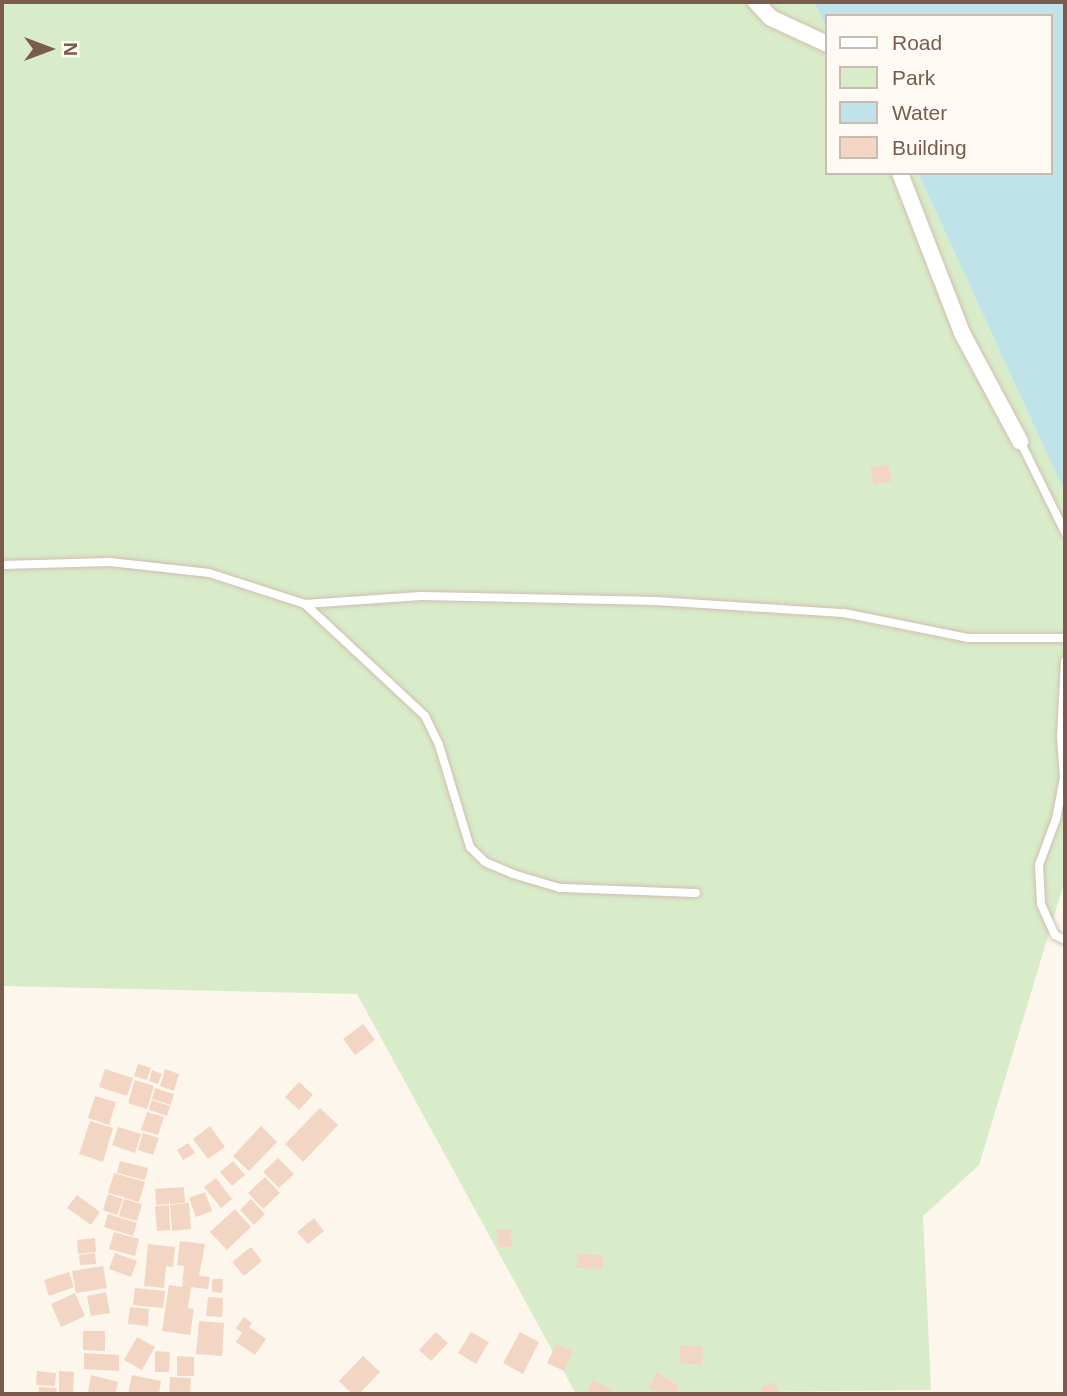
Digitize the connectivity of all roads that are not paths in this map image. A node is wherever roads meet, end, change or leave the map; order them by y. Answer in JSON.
{"nodes":[{"id":1,"x":756,"y":2,"type":"edge"},
{"id":2,"x":825,"y":43,"type":"edge"},
{"id":3,"x":901,"y":175,"type":"edge"},
{"id":4,"x":1020,"y":441,"type":"joint"},
{"id":5,"x":1065,"y":532,"type":"edge"},
{"id":6,"x":2,"y":565,"type":"edge"},
{"id":7,"x":304,"y":604,"type":"junction"},
{"id":8,"x":1065,"y":638,"type":"edge"},
{"id":9,"x":1065,"y":661,"type":"edge"},
{"id":10,"x":696,"y":893,"type":"dead end"},
{"id":11,"x":1065,"y":940,"type":"edge"}],
"edges":[{"from":1,"to":2,"type":"street"},
{"from":3,"to":4,"type":"street"},
{"from":4,"to":5,"type":"lane"},
{"from":6,"to":7,"type":"lane"},
{"from":7,"to":8,"type":"lane"},
{"from":7,"to":10,"type":"lane"},
{"from":9,"to":11,"type":"lane"}]}
